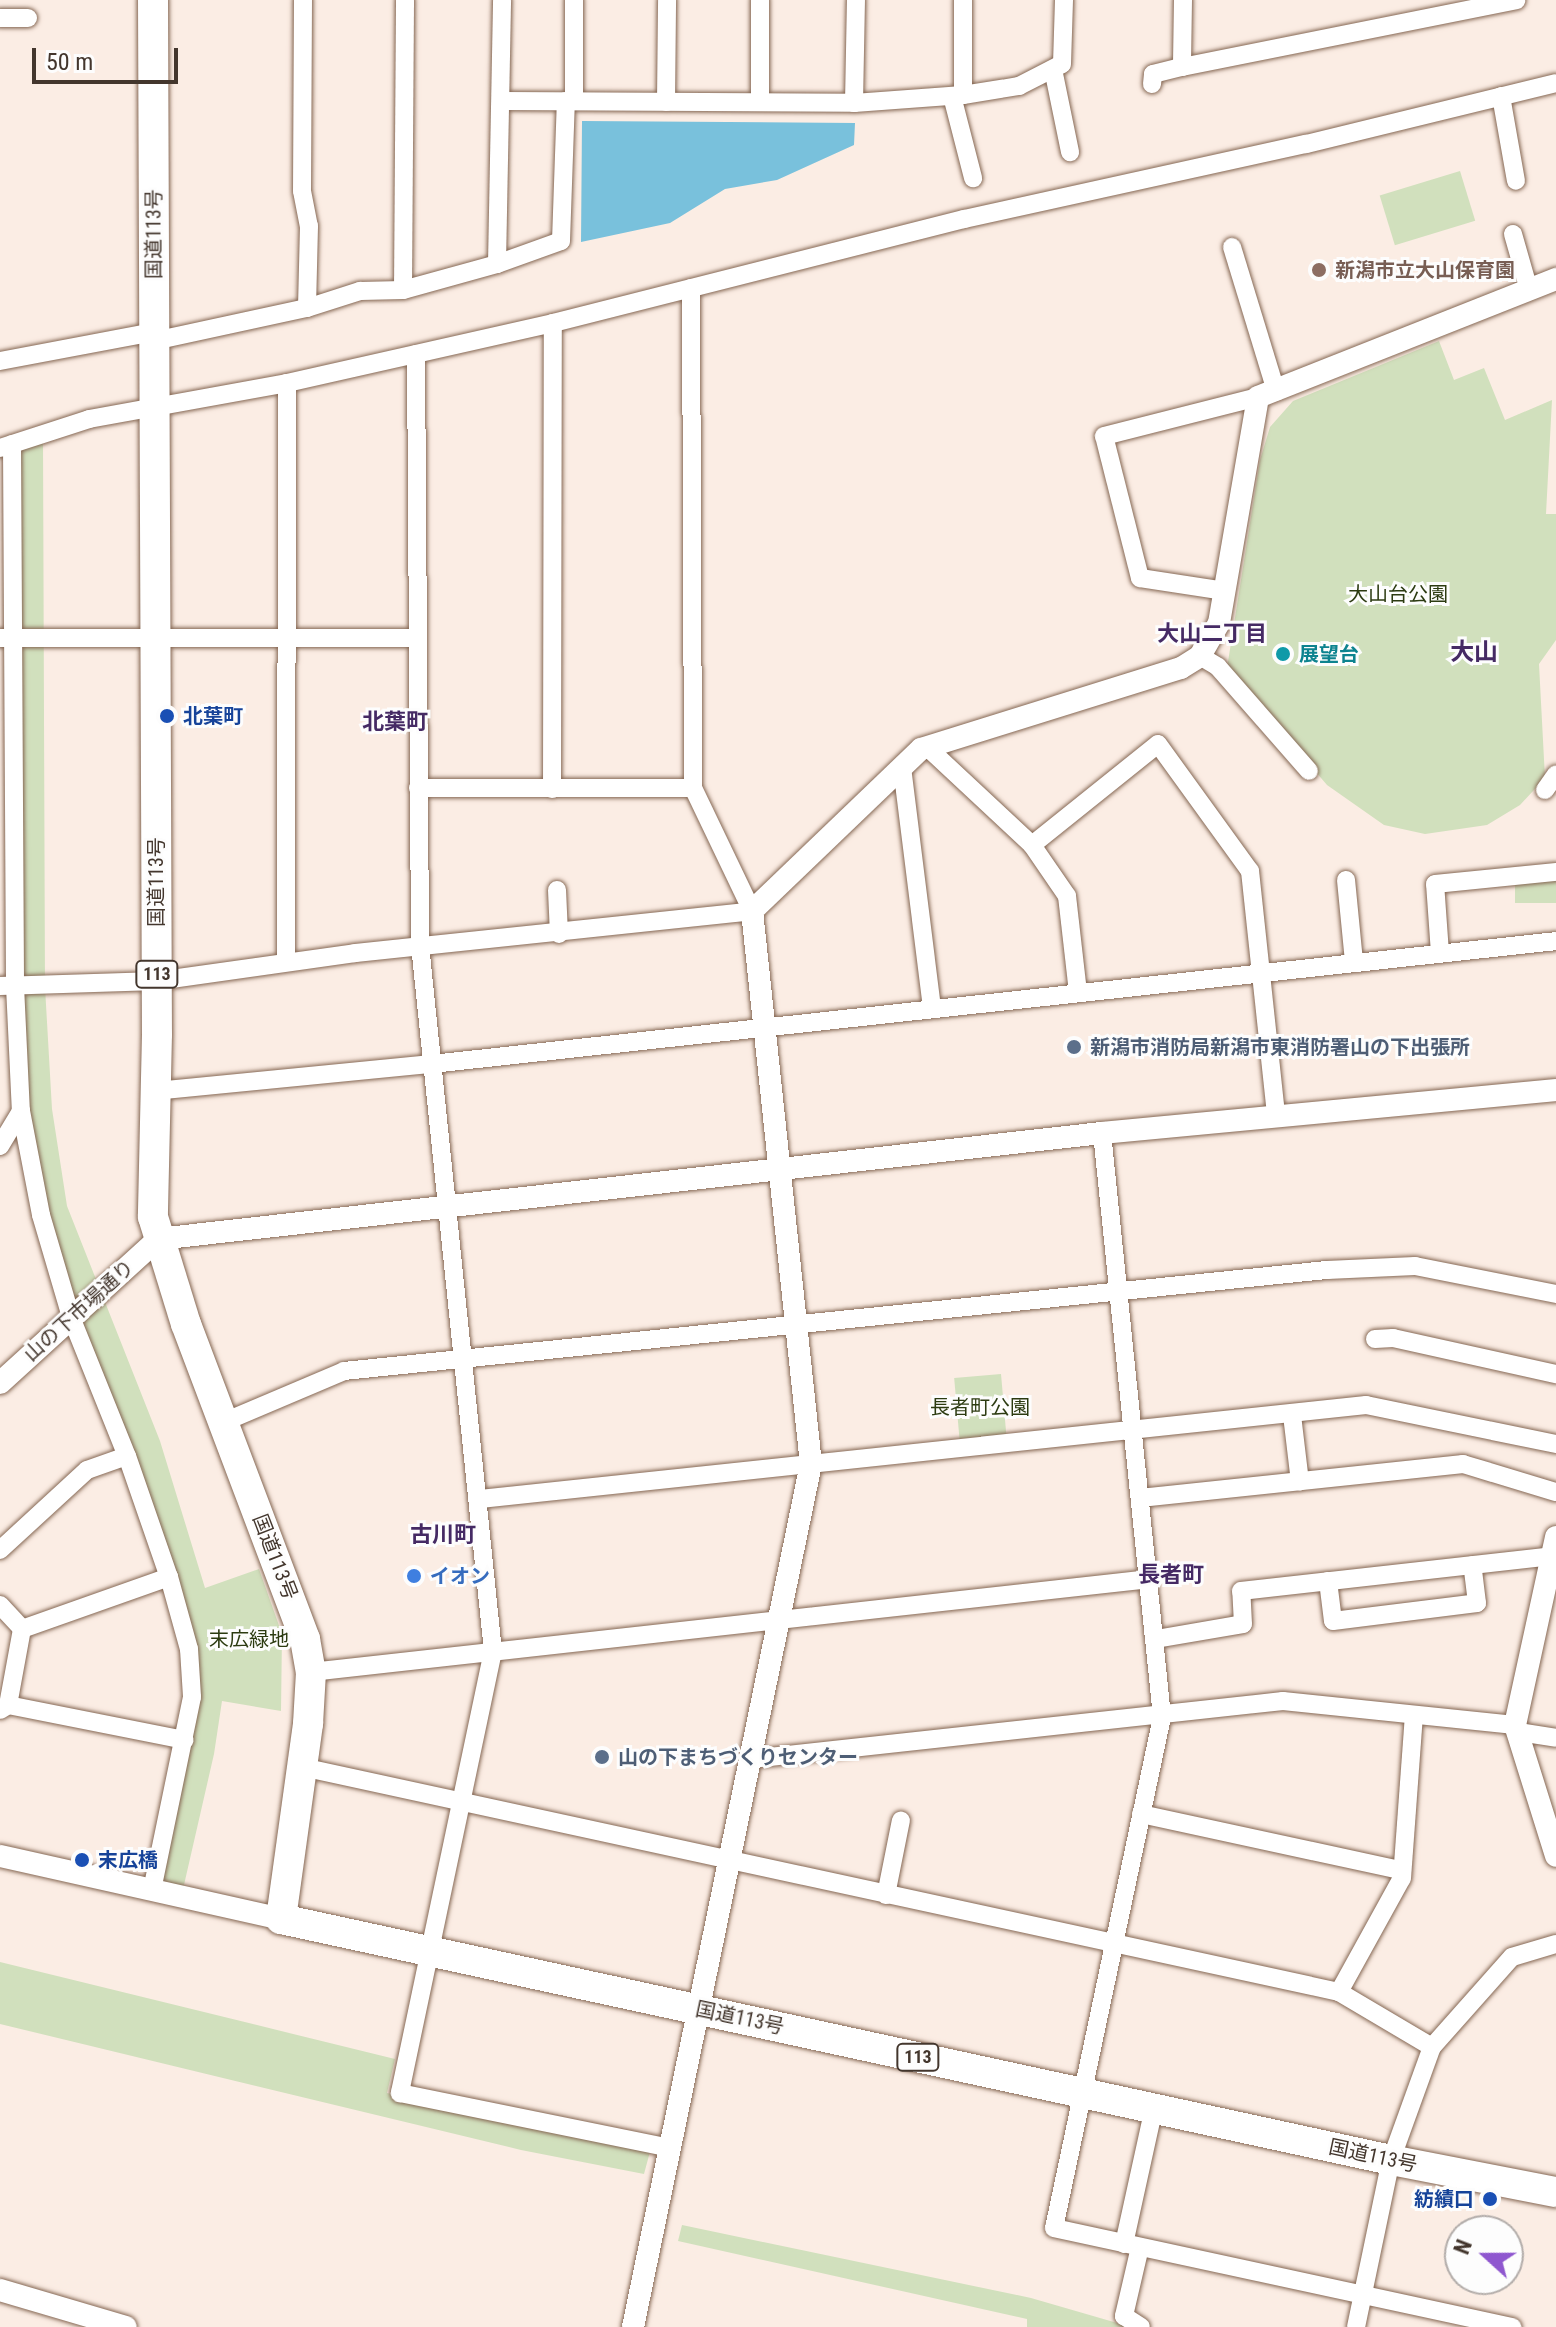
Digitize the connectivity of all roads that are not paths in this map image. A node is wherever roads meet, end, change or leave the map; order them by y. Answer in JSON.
{"nodes":[{"id":1,"x":153,"y":0,"type":"edge"},
{"id":2,"x":303,"y":0,"type":"edge"},
{"id":3,"x":405,"y":0,"type":"edge"},
{"id":4,"x":502,"y":0,"type":"edge"},
{"id":5,"x":574,"y":0,"type":"edge"},
{"id":6,"x":667,"y":0,"type":"edge"},
{"id":7,"x":760,"y":0,"type":"edge"},
{"id":8,"x":856,"y":0,"type":"edge"},
{"id":9,"x":963,"y":0,"type":"edge"},
{"id":10,"x":1064,"y":0,"type":"edge"},
{"id":11,"x":1183,"y":0,"type":"edge"},
{"id":12,"x":1516,"y":0,"type":"edge"},
{"id":13,"x":0,"y":18,"type":"edge"},
{"id":14,"x":28,"y":18,"type":"dead end"},
{"id":15,"x":1182,"y":67,"type":"junction"},
{"id":16,"x":1053,"y":69,"type":"junction"},
{"id":17,"x":1556,"y":83,"type":"edge"},
{"id":18,"x":1152,"y":84,"type":"dead end"},
{"id":19,"x":958,"y":96,"type":"junction"},
{"id":20,"x":1501,"y":96,"type":"junction"},
{"id":21,"x":502,"y":101,"type":"junction"},
{"id":22,"x":570,"y":101,"type":"junction"},
{"id":23,"x":666,"y":102,"type":"junction"},
{"id":24,"x":760,"y":102,"type":"junction"},
{"id":25,"x":854,"y":103,"type":"junction"},
{"id":26,"x":1070,"y":152,"type":"dead end"},
{"id":27,"x":973,"y":178,"type":"dead end"},
{"id":28,"x":1516,"y":181,"type":"dead end"},
{"id":29,"x":1513,"y":234,"type":"dead end"},
{"id":30,"x":1232,"y":247,"type":"dead end"},
{"id":31,"x":497,"y":264,"type":"junction"},
{"id":32,"x":1556,"y":279,"type":"edge"},
{"id":33,"x":691,"y":288,"type":"junction"},
{"id":34,"x":403,"y":290,"type":"junction"},
{"id":35,"x":1529,"y":290,"type":"junction"},
{"id":36,"x":307,"y":308,"type":"junction"},
{"id":37,"x":553,"y":323,"type":"junction"},
{"id":38,"x":154,"y":336,"type":"junction"},
{"id":39,"x":416,"y":354,"type":"junction"},
{"id":40,"x":0,"y":361,"type":"edge"},
{"id":41,"x":287,"y":383,"type":"junction"},
{"id":42,"x":1267,"y":394,"type":"junction"},
{"id":43,"x":154,"y":409,"type":"junction"},
{"id":44,"x":6,"y":446,"type":"edge"},
{"id":45,"x":1225,"y":591,"type":"junction"},
{"id":46,"x":287,"y":636,"type":"junction"},
{"id":47,"x":157,"y":637,"type":"junction"},
{"id":48,"x":7,"y":638,"type":"edge"},
{"id":49,"x":416,"y":638,"type":"junction"},
{"id":50,"x":1200,"y":656,"type":"junction"},
{"id":51,"x":927,"y":747,"type":"junction"},
{"id":52,"x":902,"y":767,"type":"junction"},
{"id":53,"x":1309,"y":771,"type":"dead end"},
{"id":54,"x":1556,"y":774,"type":"edge"},
{"id":55,"x":418,"y":788,"type":"junction"},
{"id":56,"x":693,"y":788,"type":"junction"},
{"id":57,"x":552,"y":789,"type":"junction"},
{"id":58,"x":1545,"y":790,"type":"dead end"},
{"id":59,"x":1032,"y":845,"type":"junction"},
{"id":60,"x":1556,"y":872,"type":"edge"},
{"id":61,"x":1346,"y":880,"type":"dead end"},
{"id":62,"x":557,"y":890,"type":"dead end"},
{"id":63,"x":752,"y":911,"type":"junction"},
{"id":64,"x":559,"y":934,"type":"junction"},
{"id":65,"x":1556,"y":941,"type":"edge"},
{"id":66,"x":420,"y":945,"type":"junction"},
{"id":67,"x":1440,"y":953,"type":"junction"},
{"id":68,"x":286,"y":961,"type":"junction"},
{"id":69,"x":1354,"y":962,"type":"junction"},
{"id":70,"x":1263,"y":972,"type":"junction"},
{"id":71,"x":157,"y":981,"type":"junction"},
{"id":72,"x":7,"y":986,"type":"edge"},
{"id":73,"x":1078,"y":992,"type":"junction"},
{"id":74,"x":932,"y":1007,"type":"junction"},
{"id":75,"x":765,"y":1027,"type":"junction"},
{"id":76,"x":431,"y":1064,"type":"junction"},
{"id":77,"x":1556,"y":1090,"type":"edge"},
{"id":78,"x":155,"y":1091,"type":"junction"},
{"id":79,"x":21,"y":1111,"type":"junction"},
{"id":80,"x":1276,"y":1116,"type":"junction"},
{"id":81,"x":1102,"y":1133,"type":"junction"},
{"id":82,"x":0,"y":1146,"type":"edge"},
{"id":83,"x":782,"y":1170,"type":"junction"},
{"id":84,"x":447,"y":1206,"type":"junction"},
{"id":85,"x":158,"y":1239,"type":"junction"},
{"id":86,"x":1119,"y":1294,"type":"junction"},
{"id":87,"x":1556,"y":1294,"type":"edge"},
{"id":88,"x":71,"y":1317,"type":"junction"},
{"id":89,"x":799,"y":1327,"type":"junction"},
{"id":90,"x":1375,"y":1339,"type":"dead end"},
{"id":91,"x":464,"y":1361,"type":"junction"},
{"id":92,"x":1556,"y":1374,"type":"edge"},
{"id":93,"x":0,"y":1383,"type":"edge"},
{"id":94,"x":1292,"y":1415,"type":"junction"},
{"id":95,"x":224,"y":1422,"type":"junction"},
{"id":96,"x":1134,"y":1432,"type":"junction"},
{"id":97,"x":1556,"y":1444,"type":"edge"},
{"id":98,"x":127,"y":1456,"type":"junction"},
{"id":99,"x":811,"y":1464,"type":"junction"},
{"id":100,"x":1300,"y":1482,"type":"junction"},
{"id":101,"x":1556,"y":1492,"type":"edge"},
{"id":102,"x":1140,"y":1498,"type":"junction"},
{"id":103,"x":480,"y":1499,"type":"junction"},
{"id":104,"x":1554,"y":1546,"type":"edge"},
{"id":105,"x":0,"y":1550,"type":"edge"},
{"id":106,"x":1472,"y":1565,"type":"junction"},
{"id":107,"x":169,"y":1577,"type":"junction"},
{"id":108,"x":1150,"y":1579,"type":"junction"},
{"id":109,"x":1328,"y":1581,"type":"junction"},
{"id":110,"x":0,"y":1605,"type":"edge"},
{"id":111,"x":780,"y":1617,"type":"junction"},
{"id":112,"x":22,"y":1629,"type":"junction"},
{"id":113,"x":1156,"y":1639,"type":"junction"},
{"id":114,"x":493,"y":1651,"type":"junction"},
{"id":115,"x":311,"y":1672,"type":"junction"},
{"id":116,"x":2,"y":1708,"type":"edge"},
{"id":117,"x":1414,"y":1716,"type":"junction"},
{"id":118,"x":1162,"y":1717,"type":"junction"},
{"id":119,"x":1517,"y":1728,"type":"junction"},
{"id":120,"x":1556,"y":1738,"type":"edge"},
{"id":121,"x":185,"y":1740,"type":"junction"},
{"id":122,"x":751,"y":1759,"type":"junction"},
{"id":123,"x":302,"y":1767,"type":"junction"},
{"id":124,"x":462,"y":1801,"type":"junction"},
{"id":125,"x":1141,"y":1814,"type":"junction"},
{"id":126,"x":901,"y":1820,"type":"dead end"},
{"id":127,"x":0,"y":1856,"type":"edge"},
{"id":128,"x":1556,"y":1856,"type":"edge"},
{"id":129,"x":728,"y":1859,"type":"junction"},
{"id":130,"x":1401,"y":1870,"type":"junction"},
{"id":131,"x":152,"y":1891,"type":"junction"},
{"id":132,"x":886,"y":1895,"type":"junction"},
{"id":133,"x":281,"y":1919,"type":"junction"},
{"id":134,"x":1115,"y":1943,"type":"junction"},
{"id":135,"x":1556,"y":1944,"type":"edge"},
{"id":136,"x":432,"y":1952,"type":"junction"},
{"id":137,"x":1339,"y":1992,"type":"junction"},
{"id":138,"x":698,"y":2009,"type":"junction"},
{"id":139,"x":1432,"y":2047,"type":"junction"},
{"id":140,"x":1083,"y":2093,"type":"junction"},
{"id":141,"x":1154,"y":2108,"type":"junction"},
{"id":142,"x":671,"y":2148,"type":"junction"},
{"id":143,"x":1391,"y":2160,"type":"junction"},
{"id":144,"x":1556,"y":2192,"type":"edge"},
{"id":145,"x":1132,"y":2246,"type":"junction"},
{"id":146,"x":0,"y":2290,"type":"edge"},
{"id":147,"x":1363,"y":2293,"type":"junction"},
{"id":148,"x":126,"y":2327,"type":"edge"},
{"id":149,"x":633,"y":2327,"type":"edge"},
{"id":150,"x":1141,"y":2327,"type":"edge"},
{"id":151,"x":1356,"y":2327,"type":"edge"},
{"id":152,"x":1512,"y":2327,"type":"edge"}],
"edges":[{"from":1,"to":38,"type":"highway","name":"国道113号","number":"113"},
{"from":2,"to":36,"type":"street"},
{"from":3,"to":34,"type":"street"},
{"from":4,"to":21,"type":"street"},
{"from":5,"to":22,"type":"street"},
{"from":6,"to":23,"type":"street"},
{"from":7,"to":24,"type":"street"},
{"from":8,"to":25,"type":"street"},
{"from":9,"to":19,"type":"street"},
{"from":10,"to":16,"type":"street"},
{"from":11,"to":15,"type":"street"},
{"from":12,"to":15,"type":"street"},
{"from":13,"to":14,"type":"street"},
{"from":15,"to":18,"type":"street"},
{"from":16,"to":19,"type":"street"},
{"from":16,"to":26,"type":"street"},
{"from":17,"to":20,"type":"street"},
{"from":19,"to":25,"type":"street"},
{"from":19,"to":27,"type":"street"},
{"from":20,"to":28,"type":"street"},
{"from":20,"to":33,"type":"street"},
{"from":21,"to":22,"type":"street"},
{"from":21,"to":31,"type":"street"},
{"from":22,"to":23,"type":"street"},
{"from":22,"to":31,"type":"street"},
{"from":23,"to":24,"type":"street"},
{"from":24,"to":25,"type":"street"},
{"from":29,"to":35,"type":"street"},
{"from":30,"to":42,"type":"street"},
{"from":31,"to":34,"type":"street"},
{"from":32,"to":35,"type":"street"},
{"from":33,"to":37,"type":"street"},
{"from":33,"to":56,"type":"street"},
{"from":34,"to":36,"type":"street"},
{"from":35,"to":42,"type":"street"},
{"from":36,"to":38,"type":"street"},
{"from":37,"to":39,"type":"street"},
{"from":37,"to":57,"type":"street"},
{"from":38,"to":40,"type":"street"},
{"from":38,"to":43,"type":"highway","name":"国道113号","number":"113"},
{"from":39,"to":41,"type":"street"},
{"from":39,"to":49,"type":"street"},
{"from":41,"to":43,"type":"street"},
{"from":41,"to":46,"type":"street"},
{"from":42,"to":45,"type":"street"},
{"from":42,"to":45,"type":"street"},
{"from":43,"to":44,"type":"street"},
{"from":43,"to":47,"type":"highway","name":"国道113号","number":"113"},
{"from":44,"to":48,"type":"street"},
{"from":45,"to":50,"type":"street"},
{"from":46,"to":47,"type":"street"},
{"from":46,"to":49,"type":"street"},
{"from":46,"to":68,"type":"street"},
{"from":47,"to":48,"type":"street"},
{"from":47,"to":71,"type":"highway","name":"国道113号","number":"113"},
{"from":48,"to":72,"type":"street"},
{"from":49,"to":55,"type":"street"},
{"from":50,"to":51,"type":"street"},
{"from":50,"to":53,"type":"street"},
{"from":51,"to":52,"type":"street"},
{"from":51,"to":59,"type":"street"},
{"from":52,"to":63,"type":"street"},
{"from":52,"to":74,"type":"street"},
{"from":54,"to":58,"type":"street"},
{"from":55,"to":57,"type":"street"},
{"from":55,"to":66,"type":"street"},
{"from":56,"to":57,"type":"street"},
{"from":56,"to":63,"type":"street"},
{"from":59,"to":70,"type":"street"},
{"from":59,"to":73,"type":"street"},
{"from":60,"to":67,"type":"street"},
{"from":61,"to":69,"type":"street"},
{"from":62,"to":64,"type":"street"},
{"from":63,"to":64,"type":"street"},
{"from":63,"to":75,"type":"street"},
{"from":64,"to":66,"type":"street"},
{"from":65,"to":67,"type":"street"},
{"from":66,"to":68,"type":"street"},
{"from":66,"to":76,"type":"street"},
{"from":67,"to":69,"type":"street"},
{"from":68,"to":71,"type":"street"},
{"from":69,"to":70,"type":"street"},
{"from":70,"to":73,"type":"street"},
{"from":70,"to":80,"type":"street"},
{"from":71,"to":72,"type":"street"},
{"from":71,"to":78,"type":"highway","name":"国道113号","number":"113"},
{"from":72,"to":79,"type":"street"},
{"from":73,"to":74,"type":"street"},
{"from":74,"to":75,"type":"street"},
{"from":75,"to":76,"type":"street"},
{"from":75,"to":83,"type":"street"},
{"from":76,"to":78,"type":"street"},
{"from":76,"to":84,"type":"street"},
{"from":77,"to":80,"type":"street"},
{"from":78,"to":85,"type":"highway","name":"国道113号","number":"113"},
{"from":79,"to":82,"type":"street"},
{"from":79,"to":88,"type":"street"},
{"from":80,"to":81,"type":"street"},
{"from":81,"to":83,"type":"street"},
{"from":81,"to":86,"type":"street"},
{"from":83,"to":84,"type":"street"},
{"from":83,"to":89,"type":"street"},
{"from":84,"to":85,"type":"street"},
{"from":84,"to":91,"type":"street"},
{"from":85,"to":88,"type":"street","name":"山の下市場通り"},
{"from":85,"to":95,"type":"highway","name":"国道113号","number":"113"},
{"from":86,"to":87,"type":"street"},
{"from":86,"to":89,"type":"street"},
{"from":86,"to":96,"type":"street"},
{"from":88,"to":93,"type":"street","name":"山の下市場通り"},
{"from":88,"to":98,"type":"street"},
{"from":89,"to":91,"type":"street"},
{"from":89,"to":99,"type":"street"},
{"from":90,"to":92,"type":"street"},
{"from":91,"to":95,"type":"street"},
{"from":91,"to":103,"type":"street"},
{"from":94,"to":96,"type":"street"},
{"from":94,"to":97,"type":"street"},
{"from":94,"to":100,"type":"street"},
{"from":95,"to":115,"type":"highway","name":"国道113号","number":"113"},
{"from":96,"to":99,"type":"street"},
{"from":96,"to":102,"type":"street"},
{"from":98,"to":105,"type":"street"},
{"from":98,"to":107,"type":"street"},
{"from":99,"to":103,"type":"street"},
{"from":99,"to":111,"type":"street"},
{"from":100,"to":101,"type":"street"},
{"from":100,"to":102,"type":"street"},
{"from":102,"to":108,"type":"street"},
{"from":103,"to":114,"type":"street"},
{"from":104,"to":106,"type":"street"},
{"from":104,"to":119,"type":"street"},
{"from":106,"to":109,"type":"street"},
{"from":106,"to":109,"type":"street"},
{"from":107,"to":112,"type":"street"},
{"from":107,"to":121,"type":"street"},
{"from":108,"to":111,"type":"street"},
{"from":108,"to":113,"type":"street"},
{"from":109,"to":113,"type":"street"},
{"from":110,"to":112,"type":"street"},
{"from":111,"to":114,"type":"street"},
{"from":111,"to":122,"type":"street"},
{"from":112,"to":116,"type":"street"},
{"from":113,"to":118,"type":"street"},
{"from":114,"to":115,"type":"street"},
{"from":114,"to":124,"type":"street"},
{"from":115,"to":123,"type":"highway","name":"国道113号","number":"113"},
{"from":116,"to":121,"type":"street"},
{"from":117,"to":118,"type":"street"},
{"from":117,"to":119,"type":"street"},
{"from":117,"to":130,"type":"street"},
{"from":118,"to":122,"type":"street"},
{"from":118,"to":125,"type":"street"},
{"from":119,"to":120,"type":"street"},
{"from":119,"to":128,"type":"street"},
{"from":121,"to":131,"type":"street"},
{"from":122,"to":129,"type":"street"},
{"from":123,"to":124,"type":"street"},
{"from":123,"to":133,"type":"highway","name":"国道113号","number":"113"},
{"from":124,"to":129,"type":"street"},
{"from":124,"to":136,"type":"street"},
{"from":125,"to":130,"type":"street"},
{"from":125,"to":134,"type":"street"},
{"from":126,"to":132,"type":"street"},
{"from":127,"to":131,"type":"street"},
{"from":129,"to":132,"type":"street"},
{"from":129,"to":138,"type":"street"},
{"from":130,"to":137,"type":"street"},
{"from":131,"to":133,"type":"street"},
{"from":132,"to":134,"type":"street"},
{"from":133,"to":136,"type":"highway","name":"国道113号","number":"113"},
{"from":134,"to":137,"type":"street"},
{"from":134,"to":140,"type":"street"},
{"from":135,"to":139,"type":"street"},
{"from":136,"to":138,"type":"highway","name":"国道113号","number":"113"},
{"from":136,"to":142,"type":"street"},
{"from":137,"to":139,"type":"street"},
{"from":138,"to":140,"type":"highway","name":"国道113号","number":"113"},
{"from":138,"to":142,"type":"street"},
{"from":139,"to":143,"type":"street"},
{"from":140,"to":141,"type":"highway","name":"国道113号","number":"113"},
{"from":140,"to":145,"type":"street"},
{"from":141,"to":143,"type":"highway","name":"国道113号","number":"113"},
{"from":141,"to":145,"type":"street"},
{"from":142,"to":149,"type":"street"},
{"from":143,"to":144,"type":"highway","name":"国道113号","number":"113"},
{"from":143,"to":147,"type":"street"},
{"from":145,"to":147,"type":"street"},
{"from":145,"to":150,"type":"street"},
{"from":146,"to":148,"type":"street"},
{"from":147,"to":151,"type":"street"},
{"from":147,"to":152,"type":"street"}]}
